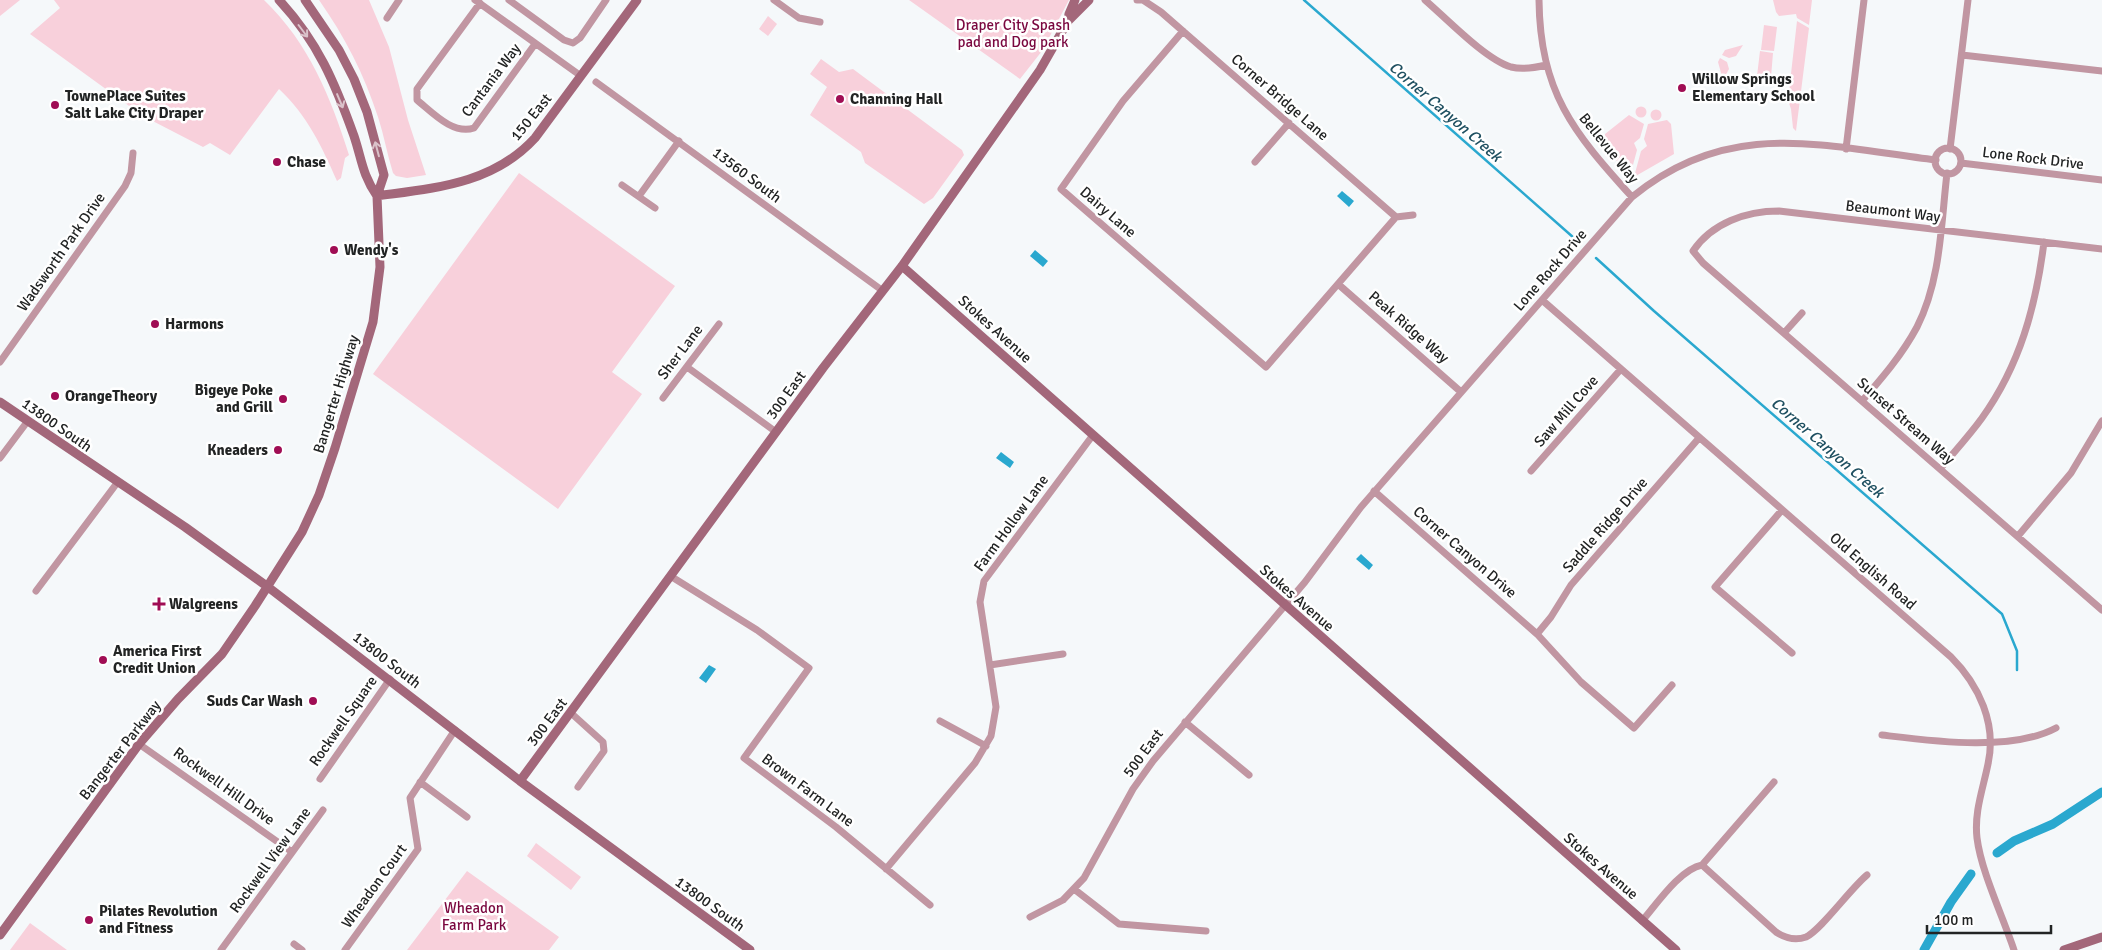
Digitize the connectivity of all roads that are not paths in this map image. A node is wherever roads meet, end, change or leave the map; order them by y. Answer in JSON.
{"nodes":[{"id":1,"x":279,"y":0,"type":"edge"},
{"id":2,"x":306,"y":0,"type":"edge"},
{"id":3,"x":399,"y":0,"type":"edge"},
{"id":4,"x":509,"y":0,"type":"edge"},
{"id":5,"x":606,"y":0,"type":"edge"},
{"id":6,"x":637,"y":0,"type":"edge"},
{"id":7,"x":774,"y":0,"type":"edge"},
{"id":8,"x":1075,"y":0,"type":"edge"},
{"id":9,"x":1089,"y":0,"type":"edge"},
{"id":10,"x":1137,"y":0,"type":"edge"},
{"id":11,"x":1143,"y":0,"type":"edge"},
{"id":12,"x":1425,"y":0,"type":"edge"},
{"id":13,"x":1539,"y":0,"type":"edge"},
{"id":14,"x":1864,"y":0,"type":"edge"},
{"id":15,"x":1968,"y":0,"type":"edge"},
{"id":16,"x":477,"y":2,"type":"edge"},
{"id":17,"x":387,"y":18,"type":"dead end"},
{"id":18,"x":1068,"y":21,"type":"junction"},
{"id":19,"x":820,"y":22,"type":"dead end"},
{"id":20,"x":1183,"y":31,"type":"junction"},
{"id":21,"x":535,"y":44,"type":"junction"},
{"id":22,"x":1962,"y":54,"type":"junction"},
{"id":23,"x":1546,"y":65,"type":"junction"},
{"id":24,"x":2102,"y":71,"type":"edge"},
{"id":25,"x":581,"y":76,"type":"junction"},
{"id":26,"x":596,"y":82,"type":"dead end"},
{"id":27,"x":1289,"y":124,"type":"junction"},
{"id":28,"x":679,"y":141,"type":"junction"},
{"id":29,"x":1846,"y":149,"type":"junction"},
{"id":30,"x":1950,"y":149,"type":"junction"},
{"id":31,"x":133,"y":153,"type":"dead end"},
{"id":32,"x":1936,"y":160,"type":"junction"},
{"id":33,"x":1256,"y":162,"type":"dead end"},
{"id":34,"x":1961,"y":163,"type":"junction"},
{"id":35,"x":1947,"y":173,"type":"junction"},
{"id":36,"x":2102,"y":180,"type":"edge"},
{"id":37,"x":622,"y":184,"type":"dead end"},
{"id":38,"x":377,"y":196,"type":"junction"},
{"id":39,"x":639,"y":196,"type":"junction"},
{"id":40,"x":1632,"y":197,"type":"junction"},
{"id":41,"x":655,"y":208,"type":"dead end"},
{"id":42,"x":1413,"y":215,"type":"dead end"},
{"id":43,"x":1396,"y":217,"type":"junction"},
{"id":44,"x":1940,"y":230,"type":"junction"},
{"id":45,"x":2044,"y":242,"type":"junction"},
{"id":46,"x":2102,"y":249,"type":"edge"},
{"id":47,"x":1693,"y":251,"type":"joint"},
{"id":48,"x":902,"y":266,"type":"junction"},
{"id":49,"x":1338,"y":284,"type":"junction"},
{"id":50,"x":883,"y":291,"type":"junction"},
{"id":51,"x":1542,"y":300,"type":"junction"},
{"id":52,"x":1802,"y":313,"type":"dead end"},
{"id":53,"x":718,"y":324,"type":"dead end"},
{"id":54,"x":1784,"y":334,"type":"junction"},
{"id":55,"x":0,"y":362,"type":"edge"},
{"id":56,"x":687,"y":367,"type":"junction"},
{"id":57,"x":1621,"y":369,"type":"junction"},
{"id":58,"x":1461,"y":392,"type":"junction"},
{"id":59,"x":664,"y":398,"type":"dead end"},
{"id":60,"x":1862,"y":401,"type":"junction"},
{"id":61,"x":0,"y":402,"type":"edge"},
{"id":62,"x":2102,"y":421,"type":"edge"},
{"id":63,"x":27,"y":422,"type":"junction"},
{"id":64,"x":776,"y":432,"type":"junction"},
{"id":65,"x":1093,"y":435,"type":"junction"},
{"id":66,"x":1699,"y":438,"type":"junction"},
{"id":67,"x":0,"y":458,"type":"edge"},
{"id":68,"x":1940,"y":469,"type":"junction"},
{"id":69,"x":1531,"y":472,"type":"dead end"},
{"id":70,"x":117,"y":483,"type":"junction"},
{"id":71,"x":1374,"y":491,"type":"junction"},
{"id":72,"x":1782,"y":510,"type":"junction"},
{"id":73,"x":2018,"y":536,"type":"junction"},
{"id":74,"x":672,"y":577,"type":"junction"},
{"id":75,"x":268,"y":587,"type":"junction"},
{"id":76,"x":36,"y":591,"type":"dead end"},
{"id":77,"x":1285,"y":606,"type":"junction"},
{"id":78,"x":2102,"y":610,"type":"edge"},
{"id":79,"x":1537,"y":634,"type":"junction"},
{"id":80,"x":1792,"y":653,"type":"dead end"},
{"id":81,"x":1063,"y":654,"type":"dead end"},
{"id":82,"x":990,"y":665,"type":"junction"},
{"id":83,"x":390,"y":679,"type":"junction"},
{"id":84,"x":1672,"y":684,"type":"dead end"},
{"id":85,"x":571,"y":713,"type":"junction"},
{"id":86,"x":940,"y":721,"type":"dead end"},
{"id":87,"x":1185,"y":722,"type":"junction"},
{"id":88,"x":2056,"y":728,"type":"dead end"},
{"id":89,"x":455,"y":730,"type":"junction"},
{"id":90,"x":1882,"y":735,"type":"dead end"},
{"id":91,"x":1990,"y":741,"type":"junction"},
{"id":92,"x":140,"y":744,"type":"junction"},
{"id":93,"x":986,"y":746,"type":"junction"},
{"id":94,"x":1249,"y":775,"type":"dead end"},
{"id":95,"x":320,"y":780,"type":"dead end"},
{"id":96,"x":520,"y":781,"type":"junction"},
{"id":97,"x":420,"y":782,"type":"junction"},
{"id":98,"x":1774,"y":782,"type":"dead end"},
{"id":99,"x":578,"y":787,"type":"dead end"},
{"id":100,"x":322,"y":810,"type":"dead end"},
{"id":101,"x":467,"y":817,"type":"dead end"},
{"id":102,"x":292,"y":852,"type":"junction"},
{"id":103,"x":1702,"y":865,"type":"junction"},
{"id":104,"x":886,"y":870,"type":"junction"},
{"id":105,"x":1866,"y":875,"type":"dead end"},
{"id":106,"x":1074,"y":889,"type":"junction"},
{"id":107,"x":930,"y":905,"type":"dead end"},
{"id":108,"x":1030,"y":917,"type":"dead end"},
{"id":109,"x":1642,"y":921,"type":"junction"},
{"id":110,"x":1206,"y":931,"type":"dead end"},
{"id":111,"x":0,"y":935,"type":"edge"},
{"id":112,"x":2102,"y":937,"type":"edge"},
{"id":113,"x":294,"y":944,"type":"dead end"},
{"id":114,"x":222,"y":950,"type":"edge"},
{"id":115,"x":302,"y":950,"type":"edge"},
{"id":116,"x":345,"y":950,"type":"edge"},
{"id":117,"x":750,"y":950,"type":"edge"},
{"id":118,"x":1676,"y":950,"type":"edge"},
{"id":119,"x":2014,"y":950,"type":"edge"},
{"id":120,"x":2064,"y":950,"type":"edge"}],
"edges":[{"from":1,"to":38,"type":"main road","name":"Bangerter Highway","one_way":true},
{"from":38,"to":2,"type":"main road","name":"Bangerter Highway","one_way":true},
{"from":3,"to":17,"type":"street"},
{"from":4,"to":5,"type":"street"},
{"from":6,"to":25,"type":"main road","name":"150 East"},
{"from":7,"to":19,"type":"street"},
{"from":8,"to":18,"type":"main road","name":"300 East"},
{"from":9,"to":18,"type":"main road","name":"300 East"},
{"from":10,"to":11,"type":"street","name":"Corner Bridge Lane"},
{"from":11,"to":20,"type":"street","name":"Corner Bridge Lane"},
{"from":12,"to":23,"type":"street"},
{"from":13,"to":23,"type":"street","name":"Bellevue Way"},
{"from":14,"to":29,"type":"street"},
{"from":15,"to":22,"type":"street"},
{"from":16,"to":21,"type":"street"},
{"from":16,"to":21,"type":"street","name":"Cantania Way"},
{"from":18,"to":48,"type":"main road","name":"300 East"},
{"from":20,"to":27,"type":"street","name":"Corner Bridge Lane"},
{"from":20,"to":49,"type":"street","name":"Dairy Lane"},
{"from":21,"to":25,"type":"street"},
{"from":22,"to":24,"type":"street"},
{"from":22,"to":30,"type":"street"},
{"from":23,"to":40,"type":"street","name":"Bellevue Way"},
{"from":25,"to":38,"type":"main road","name":"150 East"},
{"from":26,"to":28,"type":"street","name":"13560 South"},
{"from":27,"to":33,"type":"street"},
{"from":27,"to":43,"type":"street","name":"Corner Bridge Lane"},
{"from":28,"to":39,"type":"street"},
{"from":28,"to":50,"type":"street","name":"13560 South"},
{"from":29,"to":32,"type":"street","name":"Lone Rock Drive"},
{"from":29,"to":40,"type":"street","name":"Lone Rock Drive"},
{"from":30,"to":32,"type":"street"},
{"from":30,"to":34,"type":"street"},
{"from":31,"to":55,"type":"street","name":"Wadsworth Park Drive"},
{"from":32,"to":35,"type":"street"},
{"from":34,"to":35,"type":"street"},
{"from":34,"to":36,"type":"street","name":"Lone Rock Drive"},
{"from":35,"to":44,"type":"street"},
{"from":37,"to":39,"type":"street"},
{"from":38,"to":75,"type":"main road","name":"Bangerter Highway"},
{"from":39,"to":41,"type":"street"},
{"from":40,"to":51,"type":"street","name":"Lone Rock Drive"},
{"from":42,"to":43,"type":"street"},
{"from":43,"to":49,"type":"street"},
{"from":44,"to":45,"type":"street","name":"Beaumont Way"},
{"from":44,"to":47,"type":"street","name":"Beaumont Way"},
{"from":44,"to":60,"type":"street"},
{"from":45,"to":46,"type":"street","name":"Beaumont Way"},
{"from":45,"to":68,"type":"street"},
{"from":47,"to":54,"type":"street","name":"Sunset Stream Way"},
{"from":48,"to":50,"type":"main road","name":"300 East"},
{"from":48,"to":65,"type":"main road","name":"Stokes Avenue"},
{"from":49,"to":58,"type":"street","name":"Peak Ridge Way"},
{"from":50,"to":64,"type":"main road","name":"300 East"},
{"from":51,"to":57,"type":"street","name":"Old English Road"},
{"from":51,"to":58,"type":"street","name":"Lone Rock Drive"},
{"from":52,"to":54,"type":"street"},
{"from":53,"to":56,"type":"street","name":"Sher Lane"},
{"from":54,"to":60,"type":"street","name":"Sunset Stream Way"},
{"from":56,"to":59,"type":"street","name":"Sher Lane"},
{"from":56,"to":64,"type":"street"},
{"from":57,"to":66,"type":"street","name":"Old English Road"},
{"from":57,"to":69,"type":"street","name":"Saw Mill Cove"},
{"from":58,"to":71,"type":"street","name":"Lone Rock Drive"},
{"from":60,"to":68,"type":"street","name":"Sunset Stream Way"},
{"from":61,"to":63,"type":"main road","name":"13800 South"},
{"from":62,"to":73,"type":"street"},
{"from":63,"to":67,"type":"street"},
{"from":63,"to":70,"type":"main road","name":"13800 South"},
{"from":64,"to":74,"type":"main road","name":"300 East"},
{"from":65,"to":77,"type":"main road","name":"Stokes Avenue"},
{"from":65,"to":82,"type":"street","name":"Farm Hollow Lane"},
{"from":66,"to":72,"type":"street","name":"Old English Road"},
{"from":66,"to":79,"type":"street","name":"Saddle Ridge Drive"},
{"from":68,"to":73,"type":"street","name":"Sunset Stream Way"},
{"from":70,"to":75,"type":"main road","name":"13800 South"},
{"from":70,"to":76,"type":"street"},
{"from":71,"to":77,"type":"street","name":"Lone Rock Drive"},
{"from":71,"to":79,"type":"street","name":"Corner Canyon Drive"},
{"from":72,"to":80,"type":"street"},
{"from":72,"to":91,"type":"street","name":"Old English Road"},
{"from":73,"to":78,"type":"street","name":"Sunset Stream Way"},
{"from":74,"to":85,"type":"main road","name":"300 East"},
{"from":74,"to":104,"type":"street","name":"Brown Farm Lane"},
{"from":75,"to":83,"type":"main road","name":"13800 South"},
{"from":75,"to":92,"type":"main road","name":"Bangerter Parkway"},
{"from":77,"to":87,"type":"street","name":"500 East"},
{"from":77,"to":109,"type":"main road","name":"Stokes Avenue"},
{"from":79,"to":84,"type":"street","name":"Corner Canyon Drive"},
{"from":81,"to":82,"type":"street"},
{"from":82,"to":93,"type":"street","name":"Farm Hollow Lane"},
{"from":83,"to":89,"type":"main road","name":"13800 South"},
{"from":83,"to":95,"type":"street","name":"Rockwell Square"},
{"from":85,"to":96,"type":"main road","name":"300 East"},
{"from":85,"to":99,"type":"street"},
{"from":86,"to":93,"type":"street"},
{"from":87,"to":94,"type":"street"},
{"from":87,"to":106,"type":"street","name":"500 East"},
{"from":88,"to":91,"type":"street"},
{"from":89,"to":96,"type":"main road","name":"13800 South"},
{"from":89,"to":97,"type":"street","name":"Wheadon Court"},
{"from":90,"to":91,"type":"street"},
{"from":91,"to":119,"type":"street","name":"Old English Road"},
{"from":92,"to":102,"type":"street","name":"Rockwell Hill Drive"},
{"from":92,"to":111,"type":"main road","name":"Bangerter Parkway"},
{"from":93,"to":104,"type":"street","name":"Farm Hollow Lane"},
{"from":96,"to":117,"type":"main road","name":"13800 South"},
{"from":97,"to":101,"type":"street"},
{"from":97,"to":116,"type":"street","name":"Wheadon Court"},
{"from":98,"to":103,"type":"street"},
{"from":100,"to":102,"type":"street","name":"Rockwell View Lane"},
{"from":102,"to":114,"type":"street","name":"Rockwell View Lane"},
{"from":103,"to":105,"type":"street"},
{"from":103,"to":109,"type":"street"},
{"from":104,"to":107,"type":"street","name":"Brown Farm Lane"},
{"from":106,"to":108,"type":"street","name":"500 East"},
{"from":106,"to":110,"type":"street"},
{"from":109,"to":118,"type":"main road","name":"Stokes Avenue"},
{"from":112,"to":120,"type":"main road"},
{"from":113,"to":115,"type":"street"}]}
